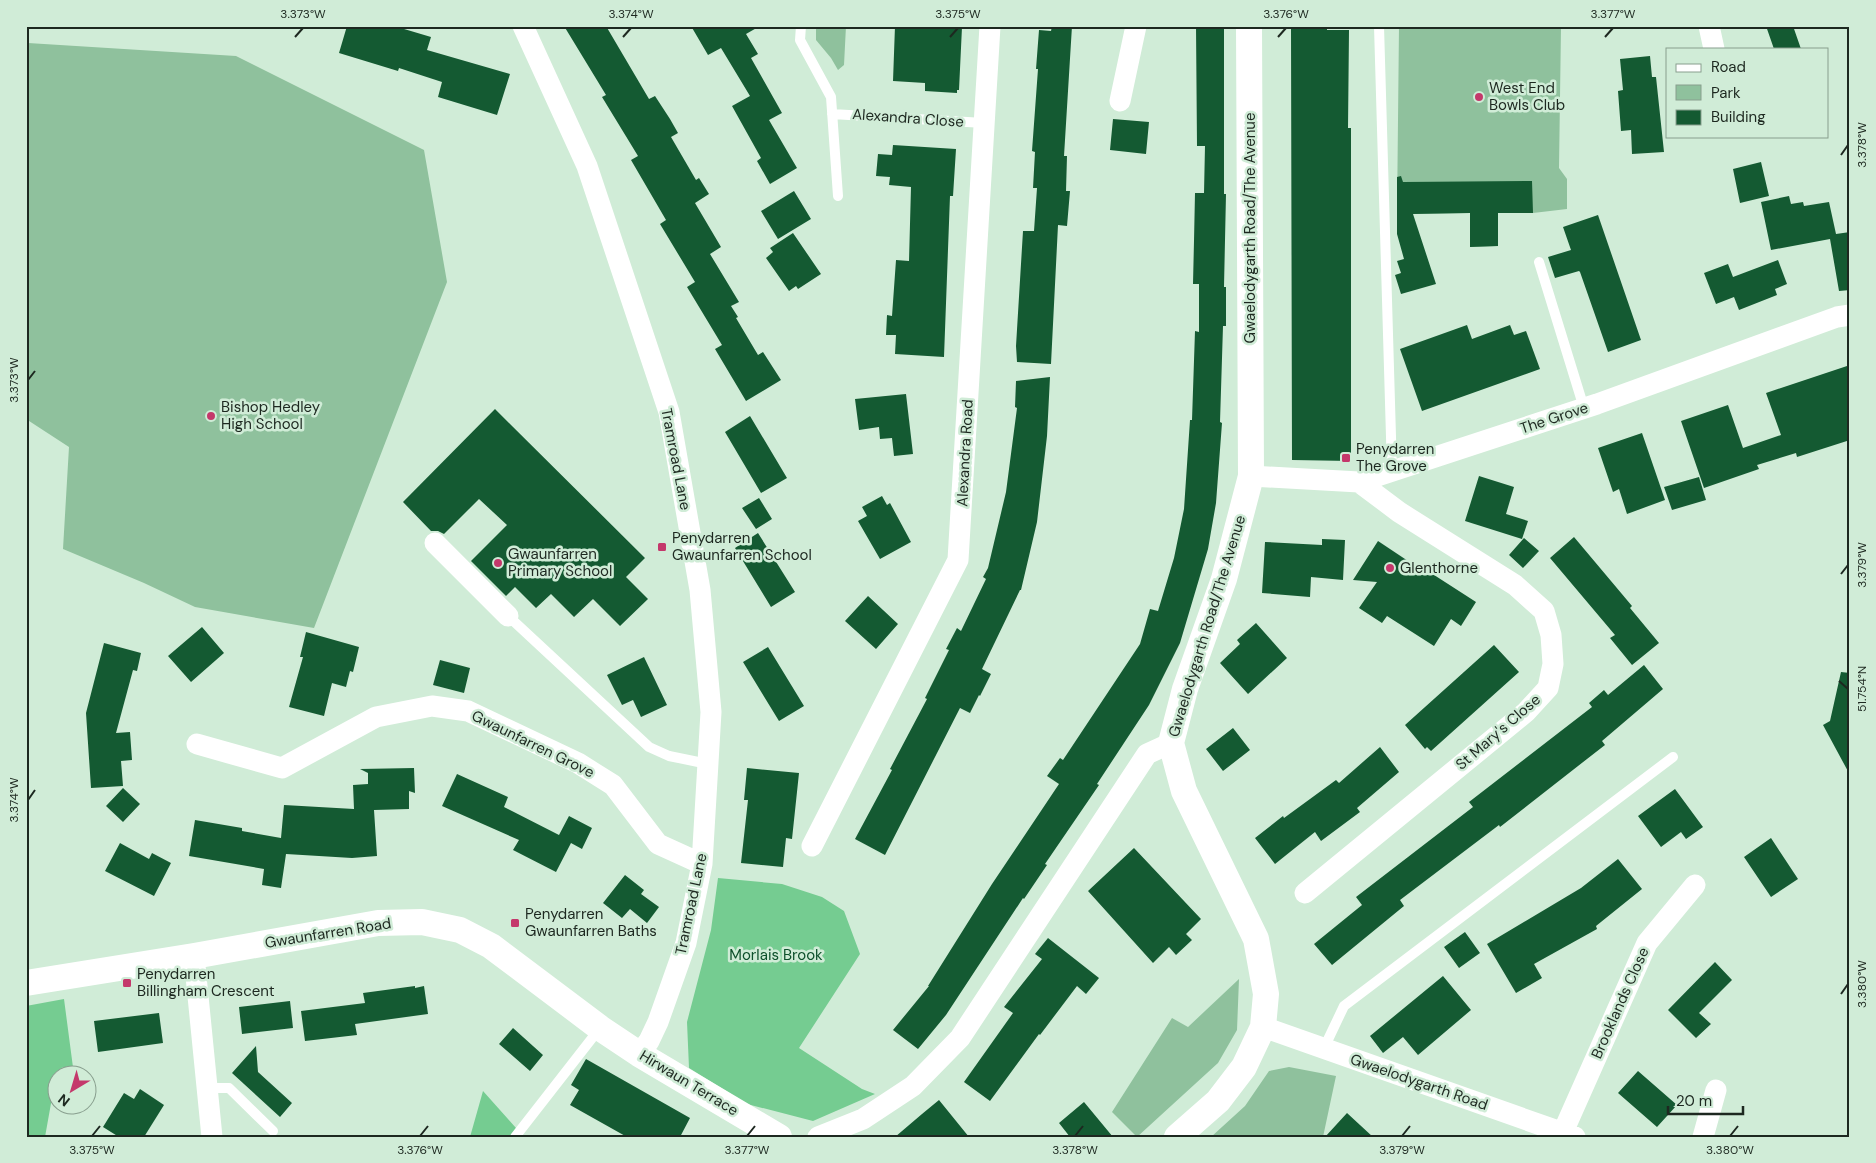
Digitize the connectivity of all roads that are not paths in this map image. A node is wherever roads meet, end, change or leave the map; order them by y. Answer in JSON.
{"nodes":[{"id":1,"x":523,"y":26,"type":"edge"},
{"id":2,"x":801,"y":26,"type":"edge"},
{"id":3,"x":990,"y":26,"type":"edge"},
{"id":4,"x":1136,"y":26,"type":"edge"},
{"id":5,"x":1249,"y":26,"type":"edge"},
{"id":6,"x":1379,"y":26,"type":"edge"},
{"id":7,"x":1709,"y":26,"type":"edge"},
{"id":8,"x":1714,"y":48,"type":"edge"},
{"id":9,"x":1120,"y":100,"type":"dead end"},
{"id":10,"x":832,"y":114,"type":"junction"},
{"id":11,"x":984,"y":123,"type":"junction"},
{"id":12,"x":838,"y":196,"type":"dead end"},
{"id":13,"x":1539,"y":262,"type":"dead end"},
{"id":14,"x":1850,"y":314,"type":"edge"},
{"id":15,"x":1584,"y":408,"type":"junction"},
{"id":16,"x":1392,"y":471,"type":"junction"},
{"id":17,"x":1251,"y":476,"type":"junction"},
{"id":18,"x":1359,"y":482,"type":"junction"},
{"id":19,"x":435,"y":543,"type":"dead end"},
{"id":20,"x":508,"y":616,"type":"joint"},
{"id":21,"x":1171,"y":743,"type":"junction"},
{"id":22,"x":197,"y":744,"type":"dead end"},
{"id":23,"x":1673,"y":757,"type":"dead end"},
{"id":24,"x":708,"y":764,"type":"junction"},
{"id":25,"x":812,"y":846,"type":"dead end"},
{"id":26,"x":702,"y":864,"type":"junction"},
{"id":27,"x":1695,"y":885,"type":"dead end"},
{"id":28,"x":1305,"y":893,"type":"dead end"},
{"id":29,"x":194,"y":956,"type":"junction"},
{"id":30,"x":26,"y":983,"type":"edge"},
{"id":31,"x":600,"y":1028,"type":"junction"},
{"id":32,"x":1263,"y":1028,"type":"junction"},
{"id":33,"x":1324,"y":1048,"type":"junction"},
{"id":34,"x":639,"y":1054,"type":"junction"},
{"id":35,"x":208,"y":1088,"type":"junction"},
{"id":36,"x":1716,"y":1090,"type":"dead end"},
{"id":37,"x":273,"y":1131,"type":"dead end"},
{"id":38,"x":1569,"y":1134,"type":"edge"},
{"id":39,"x":212,"y":1137,"type":"edge"},
{"id":40,"x":515,"y":1137,"type":"edge"},
{"id":41,"x":779,"y":1137,"type":"edge"},
{"id":42,"x":818,"y":1137,"type":"edge"},
{"id":43,"x":1177,"y":1137,"type":"edge"},
{"id":44,"x":1703,"y":1137,"type":"edge"}],
"edges":[{"from":1,"to":24,"type":"street","name":"Tramroad Lane"},
{"from":2,"to":10,"type":"lane","name":"Alexandra Close"},
{"from":3,"to":11,"type":"street","name":"Alexandra Road"},
{"from":4,"to":9,"type":"street"},
{"from":5,"to":17,"type":"street","name":"Gwaelodygarth Road/The Avenue"},
{"from":6,"to":16,"type":"lane"},
{"from":7,"to":8,"type":"street"},
{"from":10,"to":11,"type":"lane","name":"Alexandra Close"},
{"from":10,"to":12,"type":"lane","name":"Alexandra Close"},
{"from":11,"to":25,"type":"street","name":"Alexandra Road"},
{"from":13,"to":15,"type":"lane"},
{"from":14,"to":15,"type":"street","name":"The Grove"},
{"from":15,"to":16,"type":"street","name":"The Grove"},
{"from":16,"to":18,"type":"street","name":"The Grove"},
{"from":17,"to":18,"type":"street","name":"The Grove"},
{"from":17,"to":21,"type":"street","name":"Gwaelodygarth Road/The Avenue"},
{"from":18,"to":28,"type":"street","name":"St Mary's Close"},
{"from":19,"to":20,"type":"street"},
{"from":20,"to":24,"type":"lane"},
{"from":21,"to":32,"type":"street","name":"Gwaelodygarth Road/The Avenue"},
{"from":21,"to":42,"type":"street"},
{"from":22,"to":26,"type":"street","name":"Gwaunfarren Grove"},
{"from":23,"to":33,"type":"lane"},
{"from":24,"to":26,"type":"street","name":"Tramroad Lane"},
{"from":26,"to":34,"type":"street","name":"Tramroad Lane"},
{"from":27,"to":38,"type":"street","name":"Brooklands Close"},
{"from":29,"to":30,"type":"street","name":"Gwaunfarren Road"},
{"from":29,"to":31,"type":"street","name":"Gwaunfarren Road"},
{"from":29,"to":35,"type":"street"},
{"from":31,"to":34,"type":"street","name":"Hirwaun Terrace"},
{"from":31,"to":40,"type":"lane"},
{"from":32,"to":33,"type":"street","name":"Gwaelodygarth Road"},
{"from":32,"to":43,"type":"street"},
{"from":33,"to":38,"type":"street","name":"Gwaelodygarth Road"},
{"from":34,"to":41,"type":"street","name":"Hirwaun Terrace"},
{"from":35,"to":37,"type":"lane"},
{"from":35,"to":39,"type":"street"},
{"from":36,"to":44,"type":"street"}]}
